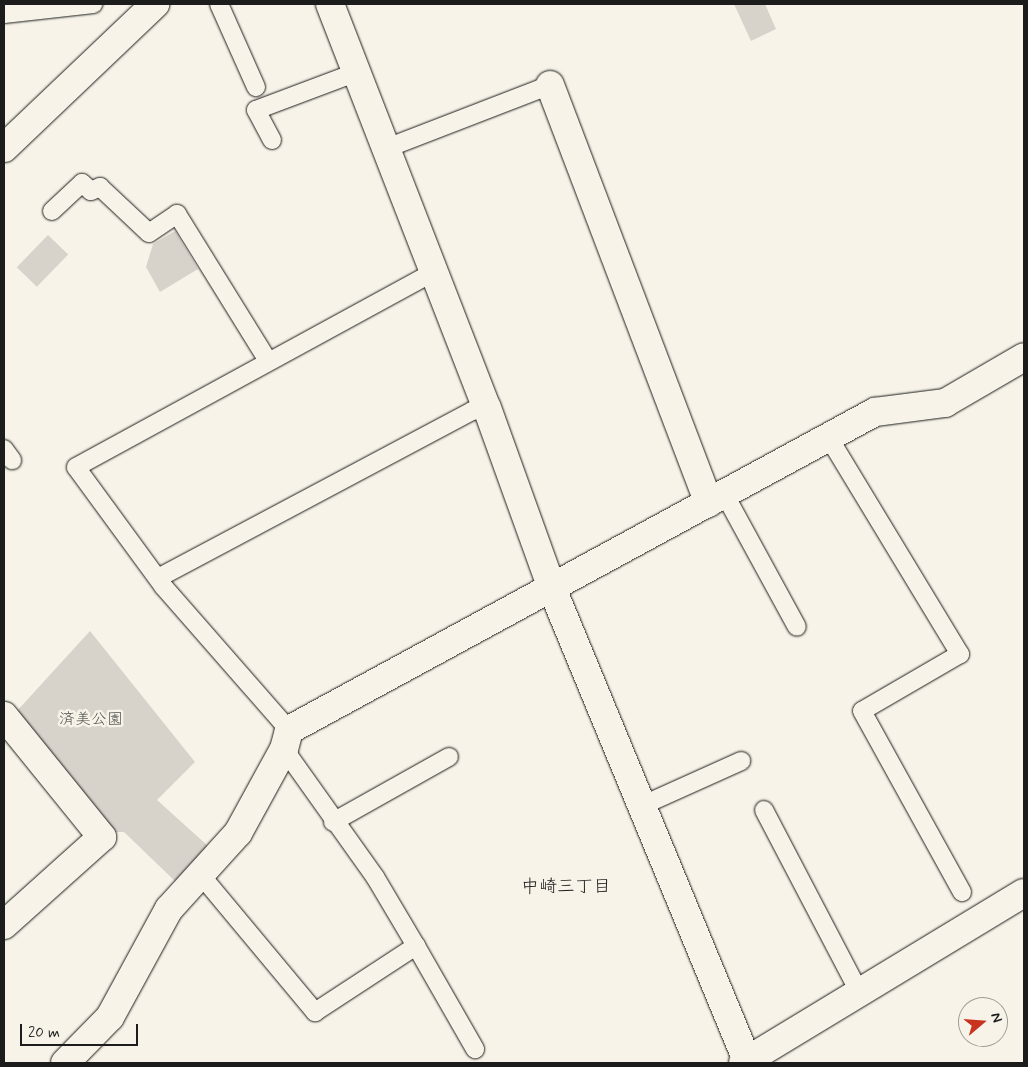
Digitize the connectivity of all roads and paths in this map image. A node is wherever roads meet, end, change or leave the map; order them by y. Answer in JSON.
{"nodes":[{"id":1,"x":93,"y":4,"type":"edge"},
{"id":2,"x":155,"y":4,"type":"edge"},
{"id":3,"x":219,"y":4,"type":"edge"},
{"id":4,"x":330,"y":4,"type":"edge"},
{"id":5,"x":4,"y":14,"type":"edge"},
{"id":6,"x":357,"y":72,"type":"junction"},
{"id":7,"x":550,"y":85,"type":"joint"},
{"id":8,"x":256,"y":87,"type":"dead end"},
{"id":9,"x":272,"y":140,"type":"dead end"},
{"id":10,"x":4,"y":148,"type":"edge"},
{"id":11,"x":387,"y":148,"type":"junction"},
{"id":12,"x":52,"y":211,"type":"dead end"},
{"id":13,"x":434,"y":272,"type":"junction"},
{"id":14,"x":1024,"y":357,"type":"edge"},
{"id":15,"x":268,"y":361,"type":"junction"},
{"id":16,"x":487,"y":408,"type":"junction"},
{"id":17,"x":829,"y":438,"type":"junction"},
{"id":18,"x":717,"y":499,"type":"junction"},
{"id":19,"x":158,"y":578,"type":"junction"},
{"id":20,"x":550,"y":586,"type":"junction"},
{"id":21,"x":797,"y":627,"type":"dead end"},
{"id":22,"x":4,"y":716,"type":"edge"},
{"id":23,"x":286,"y":740,"type":"junction"},
{"id":24,"x":449,"y":757,"type":"dead end"},
{"id":25,"x":741,"y":761,"type":"dead end"},
{"id":26,"x":641,"y":806,"type":"junction"},
{"id":27,"x":764,"y":810,"type":"dead end"},
{"id":28,"x":334,"y":822,"type":"junction"},
{"id":29,"x":200,"y":874,"type":"junction"},
{"id":30,"x":962,"y":892,"type":"dead end"},
{"id":31,"x":1024,"y":893,"type":"edge"},
{"id":32,"x":4,"y":925,"type":"edge"},
{"id":33,"x":416,"y":946,"type":"junction"},
{"id":34,"x":859,"y":992,"type":"junction"},
{"id":35,"x":476,"y":1049,"type":"dead end"},
{"id":36,"x":65,"y":1063,"type":"edge"},
{"id":37,"x":746,"y":1063,"type":"edge"}],
"edges":[{"from":1,"to":5,"type":"lane"},
{"from":2,"to":10,"type":"street"},
{"from":3,"to":8,"type":"lane"},
{"from":4,"to":6,"type":"street"},
{"from":6,"to":9,"type":"lane"},
{"from":6,"to":11,"type":"street"},
{"from":7,"to":11,"type":"lane"},
{"from":7,"to":18,"type":"street"},
{"from":11,"to":13,"type":"street"},
{"from":12,"to":15,"type":"lane"},
{"from":13,"to":15,"type":"lane"},
{"from":13,"to":16,"type":"street"},
{"from":14,"to":17,"type":"street"},
{"from":15,"to":19,"type":"lane"},
{"from":16,"to":19,"type":"lane"},
{"from":16,"to":20,"type":"street"},
{"from":17,"to":18,"type":"street"},
{"from":17,"to":30,"type":"lane"},
{"from":18,"to":20,"type":"street"},
{"from":18,"to":21,"type":"lane"},
{"from":19,"to":23,"type":"lane"},
{"from":20,"to":23,"type":"street"},
{"from":20,"to":26,"type":"street"},
{"from":22,"to":32,"type":"street"},
{"from":23,"to":28,"type":"lane"},
{"from":23,"to":29,"type":"street"},
{"from":24,"to":28,"type":"lane"},
{"from":25,"to":26,"type":"lane"},
{"from":26,"to":37,"type":"street"},
{"from":27,"to":34,"type":"lane"},
{"from":28,"to":33,"type":"lane"},
{"from":29,"to":33,"type":"lane"},
{"from":29,"to":36,"type":"street"},
{"from":31,"to":34,"type":"street"},
{"from":33,"to":35,"type":"lane"},
{"from":34,"to":37,"type":"street"}]}
